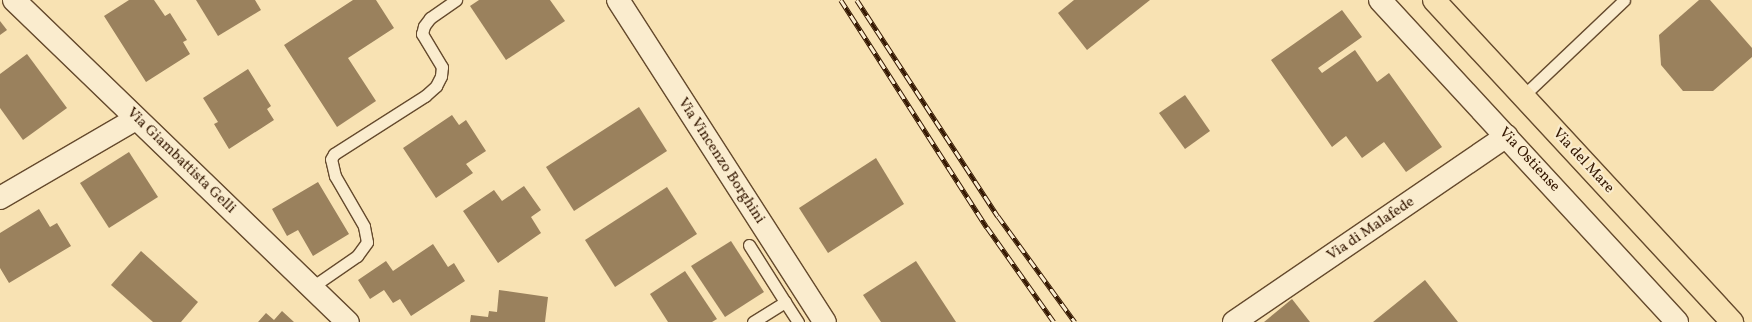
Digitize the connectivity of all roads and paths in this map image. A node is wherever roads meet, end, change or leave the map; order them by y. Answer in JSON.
{"nodes":[{"id":1,"x":14,"y":0,"type":"edge"},
{"id":2,"x":456,"y":0,"type":"edge"},
{"id":3,"x":618,"y":0,"type":"edge"},
{"id":4,"x":1380,"y":0,"type":"edge"},
{"id":5,"x":1434,"y":0,"type":"edge"},
{"id":6,"x":1624,"y":0,"type":"edge"},
{"id":7,"x":1523,"y":96,"type":"junction"},
{"id":8,"x":136,"y":119,"type":"junction"},
{"id":9,"x":1507,"y":136,"type":"junction"},
{"id":10,"x":0,"y":198,"type":"edge"},
{"id":11,"x":749,"y":245,"type":"dead end"},
{"id":12,"x":312,"y":287,"type":"junction"},
{"id":13,"x":785,"y":302,"type":"junction"},
{"id":14,"x":348,"y":322,"type":"edge"},
{"id":15,"x":753,"y":322,"type":"edge"},
{"id":16,"x":798,"y":322,"type":"edge"},
{"id":17,"x":825,"y":322,"type":"edge"},
{"id":18,"x":1234,"y":322,"type":"edge"},
{"id":19,"x":1677,"y":322,"type":"edge"},
{"id":20,"x":1732,"y":322,"type":"edge"}],
"edges":[{"from":1,"to":8,"type":"street","name":"Via Giambattista Gelli"},
{"from":2,"to":12,"type":"lane"},
{"from":3,"to":17,"type":"street","name":"Via Vincenzo Borghini"},
{"from":4,"to":9,"type":"street","name":"Via Ostiense"},
{"from":5,"to":7,"type":"main road","name":"Via del Mare"},
{"from":6,"to":7,"type":"lane"},
{"from":7,"to":20,"type":"main road","name":"Via del Mare"},
{"from":8,"to":10,"type":"street"},
{"from":8,"to":12,"type":"street","name":"Via Giambattista Gelli"},
{"from":9,"to":18,"type":"street","name":"Via di Malafede"},
{"from":9,"to":19,"type":"street","name":"Via Ostiense"},
{"from":11,"to":13,"type":"lane"},
{"from":12,"to":14,"type":"street","name":"Via Giambattista Gelli"},
{"from":13,"to":15,"type":"lane"},
{"from":13,"to":16,"type":"lane"}]}
